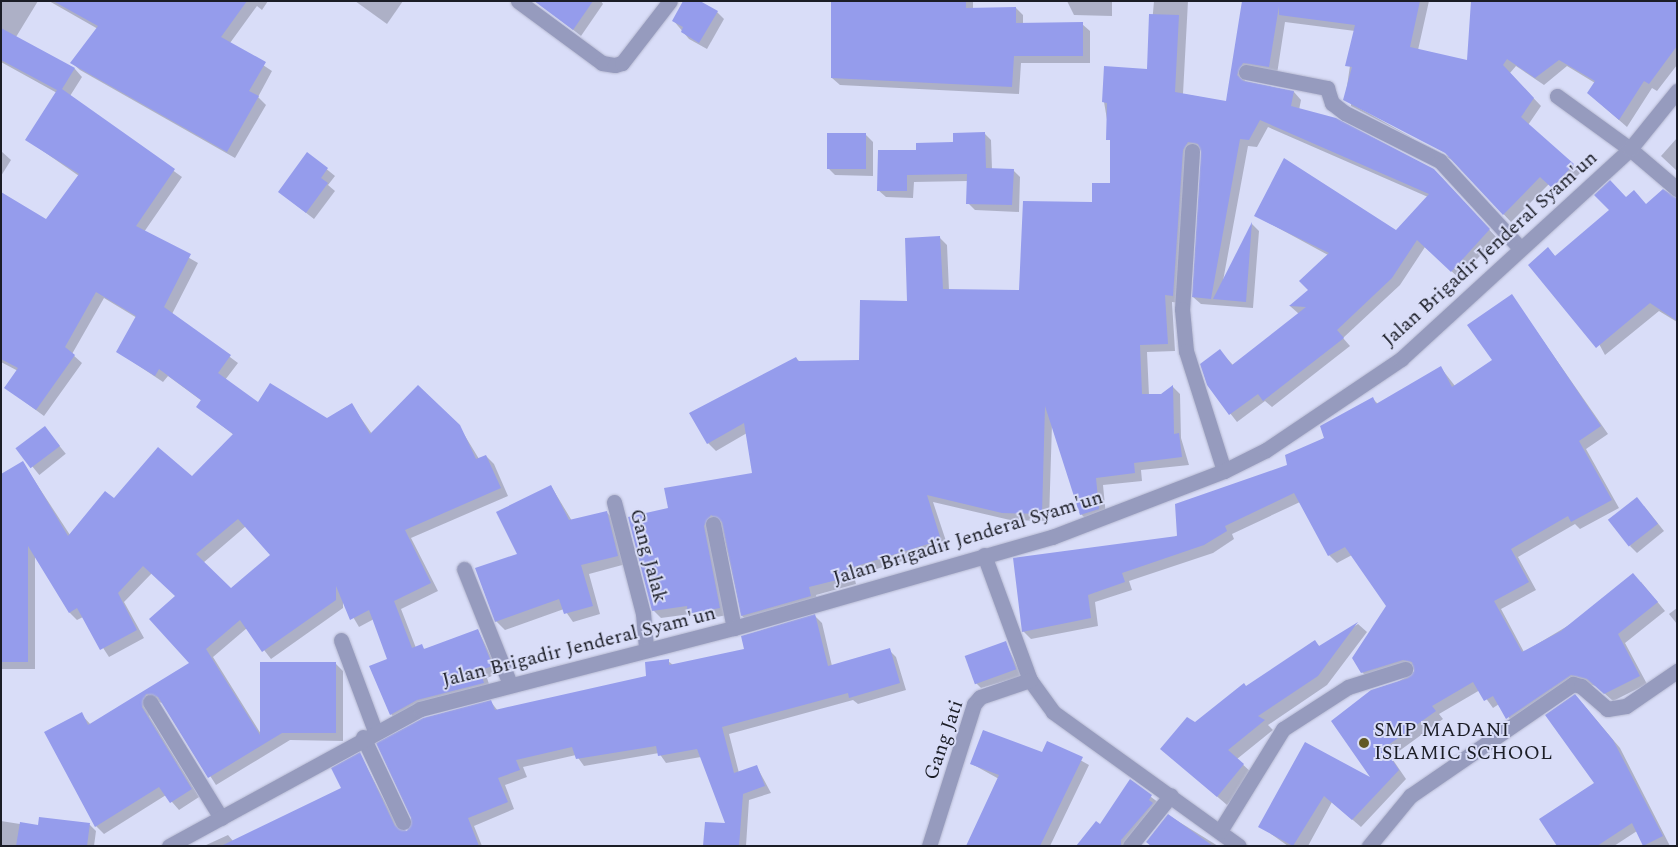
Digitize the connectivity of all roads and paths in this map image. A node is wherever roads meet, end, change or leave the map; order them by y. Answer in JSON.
{"nodes":[{"id":1,"x":518,"y":1,"type":"edge"},
{"id":2,"x":670,"y":1,"type":"edge"},
{"id":3,"x":1246,"y":72,"type":"dead end"},
{"id":4,"x":1677,"y":91,"type":"edge"},
{"id":5,"x":1557,"y":96,"type":"dead end"},
{"id":6,"x":1630,"y":149,"type":"junction"},
{"id":7,"x":1192,"y":152,"type":"dead end"},
{"id":8,"x":1677,"y":189,"type":"edge"},
{"id":9,"x":1519,"y":247,"type":"junction"},
{"id":10,"x":1224,"y":471,"type":"junction"},
{"id":11,"x":614,"y":502,"type":"dead end"},
{"id":12,"x":713,"y":524,"type":"dead end"},
{"id":13,"x":984,"y":555,"type":"junction"},
{"id":14,"x":464,"y":569,"type":"dead end"},
{"id":15,"x":734,"y":628,"type":"junction"},
{"id":16,"x":341,"y":640,"type":"dead end"},
{"id":17,"x":646,"y":650,"type":"junction"},
{"id":18,"x":1405,"y":669,"type":"dead end"},
{"id":19,"x":1677,"y":671,"type":"edge"},
{"id":20,"x":1030,"y":680,"type":"junction"},
{"id":21,"x":510,"y":684,"type":"junction"},
{"id":22,"x":150,"y":702,"type":"dead end"},
{"id":23,"x":369,"y":734,"type":"junction"},
{"id":24,"x":1171,"y":795,"type":"junction"},
{"id":25,"x":222,"y":818,"type":"junction"},
{"id":26,"x":403,"y":822,"type":"dead end"},
{"id":27,"x":1220,"y":831,"type":"junction"},
{"id":28,"x":169,"y":846,"type":"edge"},
{"id":29,"x":929,"y":846,"type":"edge"},
{"id":30,"x":1130,"y":846,"type":"edge"},
{"id":31,"x":1239,"y":846,"type":"edge"},
{"id":32,"x":1370,"y":846,"type":"edge"}],
"edges":[{"from":1,"to":2,"type":"street"},
{"from":3,"to":9,"type":"street"},
{"from":4,"to":6,"type":"street","name":"Jalan Brigadir Jenderal Syam'un"},
{"from":5,"to":6,"type":"street"},
{"from":6,"to":8,"type":"street"},
{"from":6,"to":9,"type":"street","name":"Jalan Brigadir Jenderal Syam'un"},
{"from":7,"to":10,"type":"street"},
{"from":9,"to":10,"type":"street","name":"Jalan Brigadir Jenderal Syam'un"},
{"from":10,"to":13,"type":"street","name":"Jalan Brigadir Jenderal Syam'un"},
{"from":11,"to":17,"type":"street","name":"Gang Jalak"},
{"from":12,"to":15,"type":"street"},
{"from":13,"to":15,"type":"street","name":"Jalan Brigadir Jenderal Syam'un"},
{"from":13,"to":20,"type":"street"},
{"from":14,"to":21,"type":"street"},
{"from":15,"to":17,"type":"street","name":"Jalan Brigadir Jenderal Syam'un"},
{"from":16,"to":23,"type":"street"},
{"from":17,"to":21,"type":"street","name":"Jalan Brigadir Jenderal Syam'un"},
{"from":18,"to":27,"type":"street"},
{"from":19,"to":32,"type":"street"},
{"from":20,"to":24,"type":"street"},
{"from":20,"to":29,"type":"street","name":"Gang Jati"},
{"from":21,"to":23,"type":"street","name":"Jalan Brigadir Jenderal Syam'un"},
{"from":22,"to":25,"type":"street"},
{"from":23,"to":25,"type":"street","name":"Jalan Brigadir Jenderal Syam'un"},
{"from":23,"to":26,"type":"street"},
{"from":24,"to":27,"type":"street"},
{"from":24,"to":30,"type":"street"},
{"from":25,"to":28,"type":"street","name":"Jalan Brigadir Jenderal Syam'un"},
{"from":27,"to":31,"type":"street"}]}
